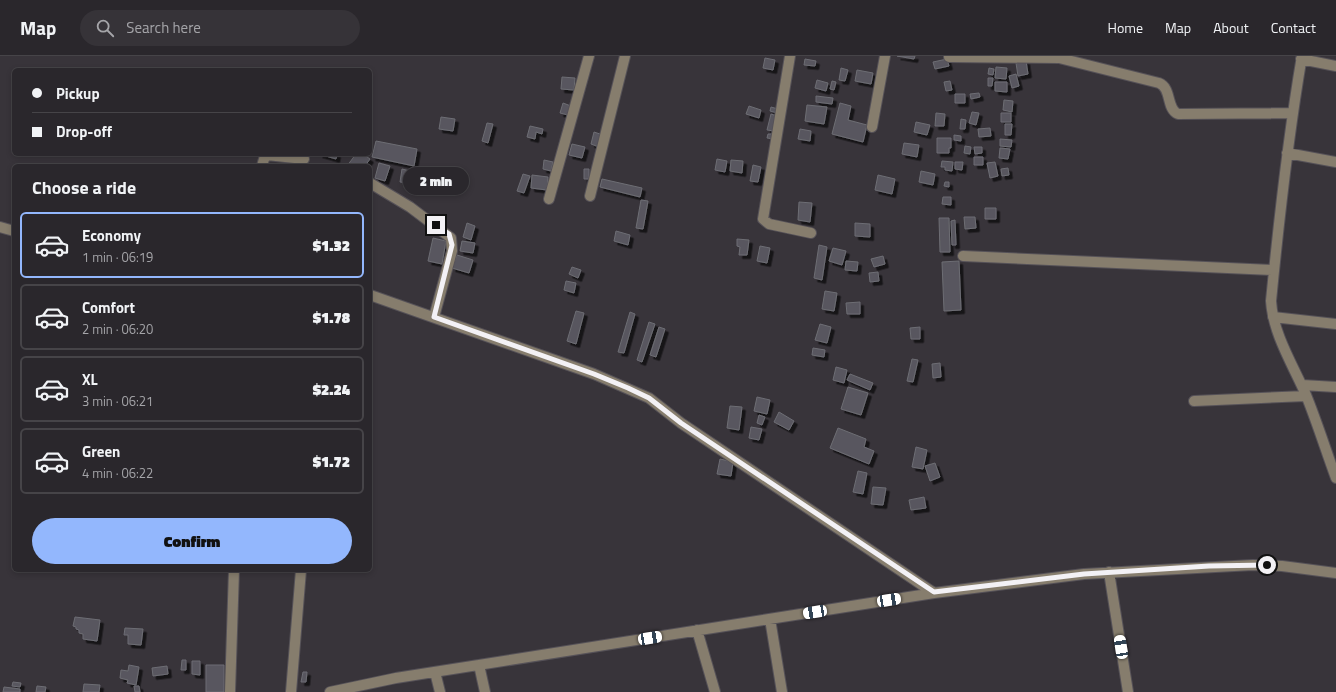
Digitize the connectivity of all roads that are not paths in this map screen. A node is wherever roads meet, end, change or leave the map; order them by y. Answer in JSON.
{"nodes":[{"id":1,"x":589,"y":56,"type":"edge"},
{"id":2,"x":625,"y":56,"type":"edge"},
{"id":3,"x":790,"y":56,"type":"edge"},
{"id":4,"x":885,"y":56,"type":"edge"},
{"id":5,"x":949,"y":57,"type":"dead end"},
{"id":6,"x":1302,"y":58,"type":"edge"},
{"id":7,"x":1336,"y":66,"type":"edge"},
{"id":8,"x":1292,"y":113,"type":"junction"},
{"id":9,"x":872,"y":127,"type":"dead end"},
{"id":10,"x":1287,"y":153,"type":"junction"},
{"id":11,"x":276,"y":156,"type":"edge"},
{"id":12,"x":304,"y":159,"type":"dead end"},
{"id":13,"x":1336,"y":162,"type":"edge"},
{"id":14,"x":372,"y":184,"type":"edge"},
{"id":15,"x":590,"y":196,"type":"dead end"},
{"id":16,"x":549,"y":199,"type":"dead end"},
{"id":17,"x":0,"y":227,"type":"edge"},
{"id":18,"x":12,"y":230,"type":"edge"},
{"id":19,"x":811,"y":233,"type":"dead end"},
{"id":20,"x":963,"y":256,"type":"dead end"},
{"id":21,"x":1274,"y":270,"type":"junction"},
{"id":22,"x":372,"y":297,"type":"edge"},
{"id":23,"x":434,"y":317,"type":"junction"},
{"id":24,"x":1273,"y":317,"type":"junction"},
{"id":25,"x":1336,"y":324,"type":"edge"},
{"id":26,"x":1302,"y":385,"type":"junction"},
{"id":27,"x":1336,"y":387,"type":"edge"},
{"id":28,"x":1306,"y":396,"type":"junction"},
{"id":29,"x":1194,"y":401,"type":"dead end"},
{"id":30,"x":1336,"y":478,"type":"edge"},
{"id":31,"x":234,"y":572,"type":"edge"},
{"id":32,"x":301,"y":572,"type":"edge"},
{"id":33,"x":1109,"y":572,"type":"junction"},
{"id":34,"x":1336,"y":573,"type":"edge"},
{"id":35,"x":934,"y":592,"type":"junction"},
{"id":36,"x":770,"y":619,"type":"junction"},
{"id":37,"x":697,"y":630,"type":"junction"},
{"id":38,"x":479,"y":665,"type":"junction"},
{"id":39,"x":435,"y":672,"type":"junction"},
{"id":40,"x":230,"y":692,"type":"edge"},
{"id":41,"x":291,"y":692,"type":"edge"},
{"id":42,"x":330,"y":692,"type":"edge"},
{"id":43,"x":440,"y":692,"type":"edge"},
{"id":44,"x":486,"y":692,"type":"edge"},
{"id":45,"x":715,"y":692,"type":"edge"},
{"id":46,"x":782,"y":692,"type":"edge"},
{"id":47,"x":1128,"y":692,"type":"edge"}],
"edges":[{"from":1,"to":16,"type":"street"},
{"from":2,"to":15,"type":"street"},
{"from":3,"to":19,"type":"street"},
{"from":4,"to":9,"type":"street"},
{"from":5,"to":8,"type":"street"},
{"from":6,"to":7,"type":"street"},
{"from":6,"to":8,"type":"street"},
{"from":8,"to":10,"type":"street"},
{"from":10,"to":13,"type":"street"},
{"from":10,"to":21,"type":"street"},
{"from":11,"to":12,"type":"street"},
{"from":14,"to":23,"type":"street"},
{"from":17,"to":18,"type":"street"},
{"from":20,"to":21,"type":"street"},
{"from":21,"to":24,"type":"street"},
{"from":22,"to":23,"type":"street"},
{"from":23,"to":35,"type":"street"},
{"from":24,"to":25,"type":"street"},
{"from":24,"to":26,"type":"street"},
{"from":26,"to":27,"type":"street"},
{"from":26,"to":28,"type":"street"},
{"from":28,"to":29,"type":"street"},
{"from":28,"to":30,"type":"street"},
{"from":31,"to":40,"type":"street"},
{"from":32,"to":41,"type":"street"},
{"from":33,"to":34,"type":"street"},
{"from":33,"to":35,"type":"street"},
{"from":33,"to":47,"type":"street"},
{"from":35,"to":36,"type":"street"},
{"from":36,"to":37,"type":"street"},
{"from":36,"to":46,"type":"street"},
{"from":37,"to":38,"type":"street"},
{"from":37,"to":45,"type":"street"},
{"from":38,"to":39,"type":"street"},
{"from":38,"to":44,"type":"street"},
{"from":39,"to":42,"type":"street"},
{"from":39,"to":43,"type":"street"}]}
